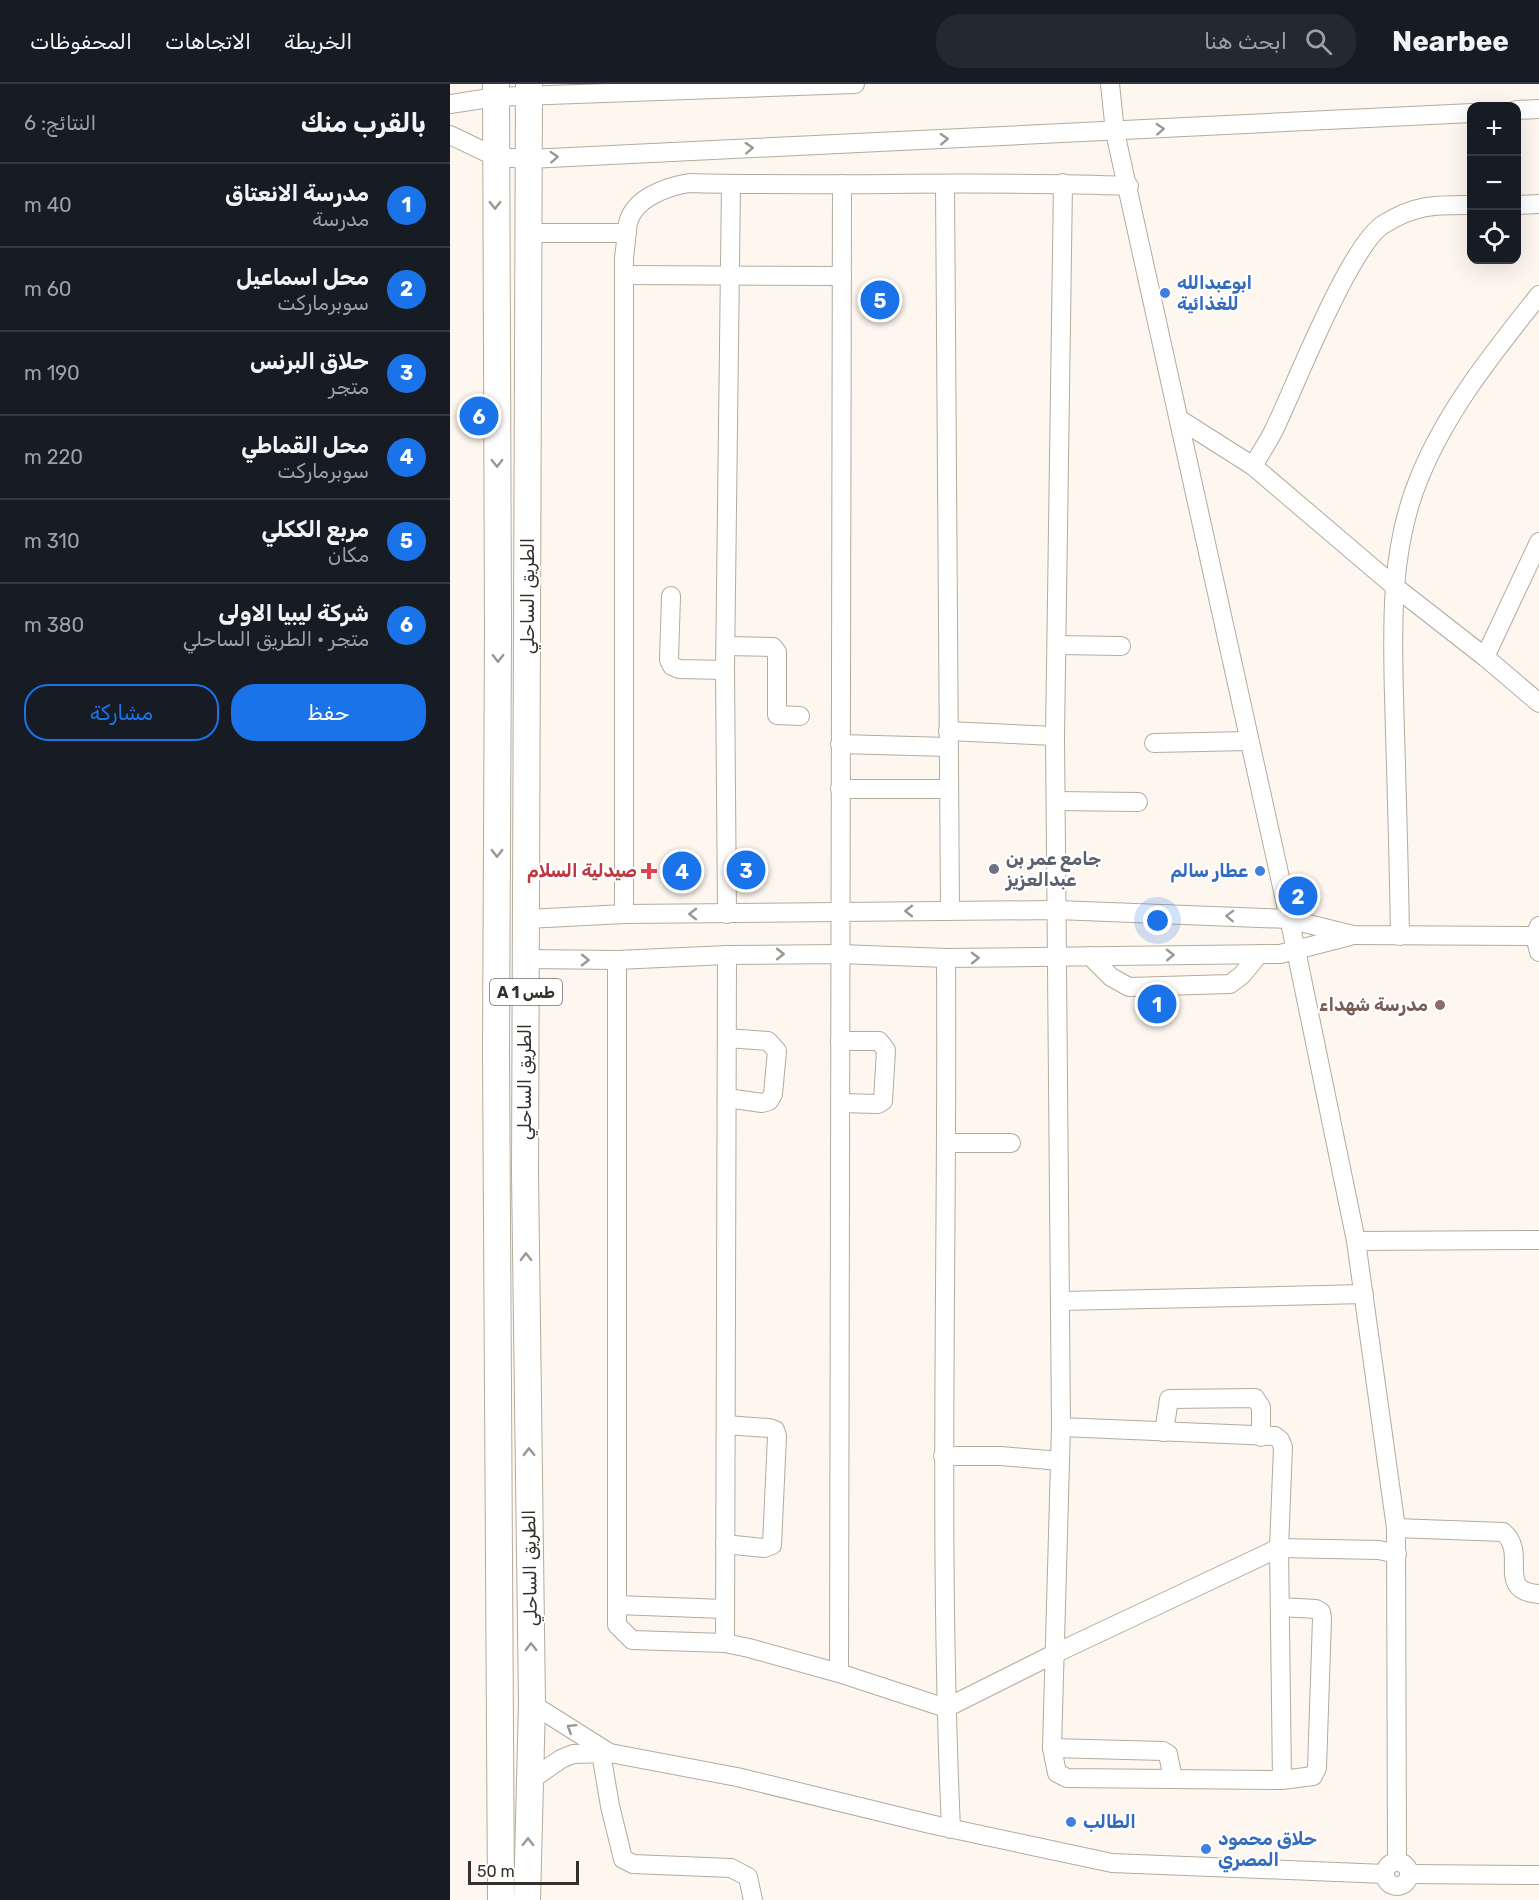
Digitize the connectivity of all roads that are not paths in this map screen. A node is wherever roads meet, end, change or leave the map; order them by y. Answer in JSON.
{"nodes":[{"id":1,"x":855,"y":84,"type":"edge"},
{"id":2,"x":1110,"y":84,"type":"edge"},
{"id":3,"x":496,"y":90,"type":"edge"},
{"id":4,"x":529,"y":90,"type":"edge"},
{"id":5,"x":450,"y":104,"type":"edge"},
{"id":6,"x":1539,"y":109,"type":"edge"},
{"id":7,"x":1521,"y":110,"type":"edge"},
{"id":8,"x":1467,"y":112,"type":"edge"},
{"id":9,"x":1115,"y":132,"type":"junction"},
{"id":10,"x":450,"y":135,"type":"edge"},
{"id":11,"x":496,"y":157,"type":"junction"},
{"id":12,"x":529,"y":159,"type":"junction"},
{"id":13,"x":1063,"y":183,"type":"junction"},
{"id":14,"x":731,"y":184,"type":"junction"},
{"id":15,"x":842,"y":184,"type":"junction"},
{"id":16,"x":945,"y":185,"type":"junction"},
{"id":17,"x":1129,"y":186,"type":"junction"},
{"id":18,"x":1539,"y":204,"type":"edge"},
{"id":19,"x":1467,"y":205,"type":"edge"},
{"id":20,"x":1521,"y":205,"type":"edge"},
{"id":21,"x":627,"y":233,"type":"junction"},
{"id":22,"x":529,"y":234,"type":"junction"},
{"id":23,"x":624,"y":275,"type":"junction"},
{"id":24,"x":732,"y":276,"type":"junction"},
{"id":25,"x":842,"y":276,"type":"junction"},
{"id":26,"x":1539,"y":295,"type":"edge"},
{"id":27,"x":1179,"y":419,"type":"junction"},
{"id":28,"x":1253,"y":466,"type":"junction"},
{"id":29,"x":1539,"y":542,"type":"edge"},
{"id":30,"x":1394,"y":586,"type":"junction"},
{"id":31,"x":671,"y":596,"type":"dead end"},
{"id":32,"x":1057,"y":645,"type":"junction"},
{"id":33,"x":726,"y":646,"type":"junction"},
{"id":34,"x":1121,"y":646,"type":"dead end"},
{"id":35,"x":1485,"y":657,"type":"junction"},
{"id":36,"x":725,"y":670,"type":"junction"},
{"id":37,"x":1539,"y":703,"type":"edge"},
{"id":38,"x":800,"y":716,"type":"dead end"},
{"id":39,"x":1055,"y":736,"type":"junction"},
{"id":40,"x":948,"y":739,"type":"junction"},
{"id":41,"x":1250,"y":741,"type":"junction"},
{"id":42,"x":1154,"y":743,"type":"dead end"},
{"id":43,"x":840,"y":744,"type":"junction"},
{"id":44,"x":840,"y":789,"type":"junction"},
{"id":45,"x":949,"y":789,"type":"junction"},
{"id":46,"x":1056,"y":801,"type":"junction"},
{"id":47,"x":1138,"y":802,"type":"dead end"},
{"id":48,"x":1057,"y":910,"type":"junction"},
{"id":49,"x":840,"y":911,"type":"junction"},
{"id":50,"x":950,"y":911,"type":"junction"},
{"id":51,"x":624,"y":914,"type":"junction"},
{"id":52,"x":727,"y":914,"type":"junction"},
{"id":53,"x":527,"y":919,"type":"junction"},
{"id":54,"x":1288,"y":919,"type":"junction"},
{"id":55,"x":1353,"y":935,"type":"junction"},
{"id":56,"x":1400,"y":936,"type":"junction"},
{"id":57,"x":1538,"y":938,"type":"edge"},
{"id":58,"x":1296,"y":950,"type":"junction"},
{"id":59,"x":840,"y":954,"type":"junction"},
{"id":60,"x":1259,"y":954,"type":"junction"},
{"id":61,"x":727,"y":955,"type":"junction"},
{"id":62,"x":1090,"y":956,"type":"junction"},
{"id":63,"x":1058,"y":957,"type":"junction"},
{"id":64,"x":946,"y":958,"type":"junction"},
{"id":65,"x":526,"y":959,"type":"junction"},
{"id":66,"x":616,"y":960,"type":"junction"},
{"id":67,"x":727,"y":1038,"type":"junction"},
{"id":68,"x":840,"y":1041,"type":"junction"},
{"id":69,"x":727,"y":1098,"type":"junction"},
{"id":70,"x":840,"y":1103,"type":"junction"},
{"id":71,"x":947,"y":1143,"type":"junction"},
{"id":72,"x":1011,"y":1143,"type":"dead end"},
{"id":73,"x":1539,"y":1240,"type":"edge"},
{"id":74,"x":1356,"y":1241,"type":"junction"},
{"id":75,"x":1364,"y":1294,"type":"junction"},
{"id":76,"x":1062,"y":1300,"type":"junction"},
{"id":77,"x":726,"y":1425,"type":"junction"},
{"id":78,"x":1061,"y":1427,"type":"junction"},
{"id":79,"x":1164,"y":1432,"type":"junction"},
{"id":80,"x":1261,"y":1437,"type":"junction"},
{"id":81,"x":943,"y":1456,"type":"junction"},
{"id":82,"x":1060,"y":1461,"type":"junction"},
{"id":83,"x":1396,"y":1528,"type":"junction"},
{"id":84,"x":725,"y":1544,"type":"junction"},
{"id":85,"x":1279,"y":1548,"type":"junction"},
{"id":86,"x":1397,"y":1554,"type":"junction"},
{"id":87,"x":1539,"y":1594,"type":"edge"},
{"id":88,"x":617,"y":1605,"type":"junction"},
{"id":89,"x":1280,"y":1607,"type":"junction"},
{"id":90,"x":724,"y":1608,"type":"junction"},
{"id":91,"x":725,"y":1643,"type":"junction"},
{"id":92,"x":1054,"y":1654,"type":"junction"},
{"id":93,"x":839,"y":1673,"type":"junction"},
{"id":94,"x":532,"y":1704,"type":"junction"},
{"id":95,"x":946,"y":1708,"type":"junction"},
{"id":96,"x":1052,"y":1748,"type":"junction"},
{"id":97,"x":606,"y":1753,"type":"junction"},
{"id":98,"x":1173,"y":1779,"type":"junction"},
{"id":99,"x":1282,"y":1780,"type":"junction"},
{"id":100,"x":528,"y":1782,"type":"junction"},
{"id":101,"x":951,"y":1829,"type":"junction"},
{"id":102,"x":1539,"y":1875,"type":"edge"},
{"id":103,"x":1396,"y":1879,"type":"edge"},
{"id":104,"x":501,"y":1900,"type":"edge"},
{"id":105,"x":527,"y":1900,"type":"edge"},
{"id":106,"x":753,"y":1900,"type":"edge"}],
"edges":[{"from":1,"to":4,"type":"street"},
{"from":2,"to":9,"type":"street"},
{"from":3,"to":4,"type":"street"},
{"from":3,"to":5,"type":"street"},
{"from":3,"to":11,"type":"highway","name":"الطريق الساحلي","number":"A 1 طس"},
{"from":4,"to":12,"type":"highway","name":"الطريق الساحلي","number":"A 1 طس"},
{"from":6,"to":7,"type":"street"},
{"from":9,"to":8,"type":"street","one_way":true},
{"from":12,"to":9,"type":"street","one_way":true},
{"from":9,"to":17,"type":"street"},
{"from":10,"to":11,"type":"street"},
{"from":11,"to":12,"type":"street"},
{"from":11,"to":104,"type":"highway","name":"الطريق الساحلي","number":"A 1 طس","one_way":true},
{"from":12,"to":22,"type":"highway","name":"الطريق الساحلي","number":"A 1 طس"},
{"from":13,"to":16,"type":"street"},
{"from":13,"to":17,"type":"street"},
{"from":13,"to":32,"type":"street"},
{"from":14,"to":15,"type":"street"},
{"from":14,"to":21,"type":"street"},
{"from":14,"to":24,"type":"street"},
{"from":15,"to":16,"type":"street"},
{"from":15,"to":25,"type":"street"},
{"from":16,"to":40,"type":"street"},
{"from":17,"to":27,"type":"street"},
{"from":18,"to":20,"type":"street"},
{"from":19,"to":28,"type":"street"},
{"from":21,"to":22,"type":"street"},
{"from":21,"to":23,"type":"street"},
{"from":22,"to":53,"type":"highway","name":"الطريق الساحلي","number":"A 1 طس"},
{"from":23,"to":24,"type":"street"},
{"from":23,"to":51,"type":"street"},
{"from":24,"to":25,"type":"street"},
{"from":24,"to":33,"type":"street"},
{"from":25,"to":43,"type":"street"},
{"from":26,"to":30,"type":"street"},
{"from":27,"to":28,"type":"street"},
{"from":27,"to":41,"type":"street"},
{"from":28,"to":30,"type":"street"},
{"from":29,"to":35,"type":"street"},
{"from":30,"to":35,"type":"street"},
{"from":30,"to":56,"type":"street"},
{"from":31,"to":36,"type":"street"},
{"from":32,"to":34,"type":"street"},
{"from":32,"to":39,"type":"street"},
{"from":33,"to":36,"type":"street"},
{"from":33,"to":38,"type":"street"},
{"from":35,"to":37,"type":"street"},
{"from":36,"to":52,"type":"street"},
{"from":39,"to":40,"type":"street"},
{"from":39,"to":46,"type":"street"},
{"from":40,"to":43,"type":"street"},
{"from":40,"to":45,"type":"street"},
{"from":41,"to":42,"type":"street"},
{"from":41,"to":54,"type":"street"},
{"from":43,"to":44,"type":"street"},
{"from":44,"to":45,"type":"street"},
{"from":44,"to":49,"type":"street"},
{"from":45,"to":50,"type":"street"},
{"from":46,"to":47,"type":"street"},
{"from":46,"to":48,"type":"street"},
{"from":48,"to":50,"type":"street"},
{"from":54,"to":48,"type":"street","one_way":true},
{"from":48,"to":63,"type":"street"},
{"from":50,"to":49,"type":"street","one_way":true},
{"from":49,"to":52,"type":"street"},
{"from":49,"to":59,"type":"street"},
{"from":52,"to":51,"type":"street","one_way":true},
{"from":51,"to":53,"type":"street"},
{"from":53,"to":65,"type":"highway","name":"الطريق الساحلي","number":"A 1 طس"},
{"from":54,"to":55,"type":"street"},
{"from":54,"to":58,"type":"street"},
{"from":55,"to":56,"type":"street"},
{"from":55,"to":58,"type":"street"},
{"from":56,"to":57,"type":"street"},
{"from":58,"to":60,"type":"street"},
{"from":58,"to":74,"type":"street"},
{"from":61,"to":59,"type":"street","one_way":true},
{"from":59,"to":64,"type":"street"},
{"from":59,"to":68,"type":"street"},
{"from":62,"to":60,"type":"street","one_way":true},
{"from":60,"to":62,"type":"street"},
{"from":61,"to":66,"type":"street"},
{"from":61,"to":67,"type":"street"},
{"from":62,"to":63,"type":"street"},
{"from":64,"to":63,"type":"street","one_way":true},
{"from":63,"to":76,"type":"street"},
{"from":64,"to":71,"type":"street"},
{"from":65,"to":66,"type":"street","one_way":true},
{"from":94,"to":65,"type":"highway","name":"الطريق الساحلي","number":"A 1 طس","one_way":true},
{"from":66,"to":88,"type":"street"},
{"from":67,"to":69,"type":"street"},
{"from":67,"to":69,"type":"street"},
{"from":68,"to":70,"type":"street"},
{"from":68,"to":70,"type":"street"},
{"from":69,"to":77,"type":"street"},
{"from":70,"to":93,"type":"street"},
{"from":71,"to":72,"type":"street"},
{"from":71,"to":81,"type":"street"},
{"from":73,"to":74,"type":"street"},
{"from":74,"to":75,"type":"street"},
{"from":75,"to":76,"type":"street"},
{"from":75,"to":83,"type":"street"},
{"from":76,"to":78,"type":"street"},
{"from":77,"to":84,"type":"street"},
{"from":77,"to":84,"type":"street"},
{"from":78,"to":79,"type":"street"},
{"from":78,"to":82,"type":"street"},
{"from":79,"to":80,"type":"street"},
{"from":79,"to":80,"type":"street"},
{"from":80,"to":85,"type":"street"},
{"from":81,"to":82,"type":"street"},
{"from":81,"to":95,"type":"street"},
{"from":82,"to":92,"type":"street"},
{"from":83,"to":86,"type":"street"},
{"from":83,"to":87,"type":"street"},
{"from":84,"to":90,"type":"street"},
{"from":85,"to":86,"type":"street"},
{"from":85,"to":89,"type":"street"},
{"from":85,"to":92,"type":"street"},
{"from":86,"to":103,"type":"street"},
{"from":88,"to":90,"type":"street"},
{"from":88,"to":91,"type":"street"},
{"from":89,"to":99,"type":"street"},
{"from":89,"to":99,"type":"street"},
{"from":90,"to":91,"type":"street"},
{"from":91,"to":93,"type":"street"},
{"from":92,"to":95,"type":"street"},
{"from":92,"to":96,"type":"street"},
{"from":93,"to":95,"type":"street"},
{"from":97,"to":94,"type":"street","one_way":true},
{"from":94,"to":100,"type":"highway","name":"الطريق الساحلي","number":"A 1 طس"},
{"from":95,"to":101,"type":"street"},
{"from":96,"to":98,"type":"street"},
{"from":96,"to":98,"type":"street"},
{"from":97,"to":100,"type":"street"},
{"from":97,"to":101,"type":"street"},
{"from":97,"to":106,"type":"street"},
{"from":98,"to":99,"type":"street"},
{"from":105,"to":100,"type":"highway","name":"الطريق الساحلي","number":"A 1 طس","one_way":true},
{"from":101,"to":103,"type":"street"},
{"from":102,"to":103,"type":"street"}]}
